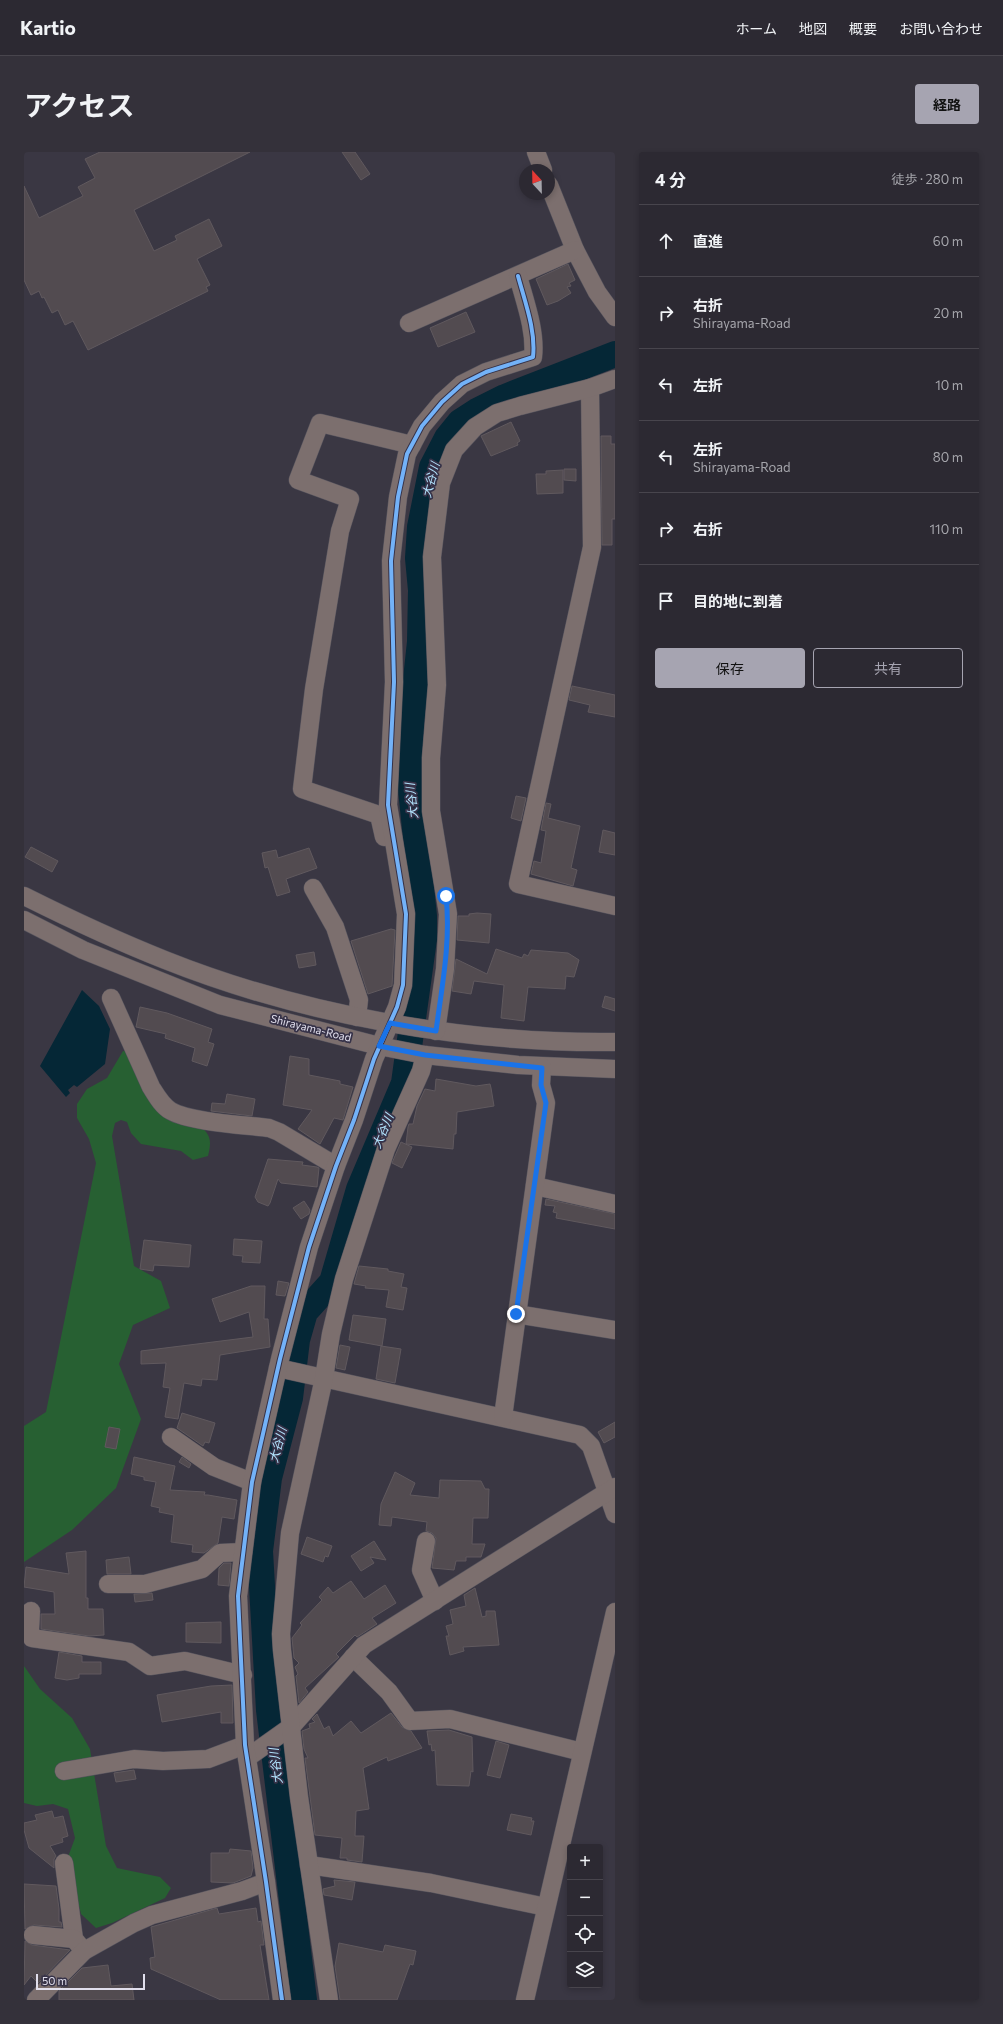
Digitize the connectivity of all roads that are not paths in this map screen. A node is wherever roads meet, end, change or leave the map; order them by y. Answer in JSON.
{"nodes":[{"id":1,"x":536,"y":152,"type":"edge"},
{"id":2,"x":541,"y":164,"type":"edge"},
{"id":3,"x":555,"y":200,"type":"edge"},
{"id":4,"x":575,"y":250,"type":"junction"},
{"id":5,"x":518,"y":276,"type":"junction"},
{"id":6,"x":615,"y":317,"type":"edge"},
{"id":7,"x":409,"y":323,"type":"dead end"},
{"id":8,"x":615,"y":379,"type":"edge"},
{"id":9,"x":590,"y":388,"type":"junction"},
{"id":10,"x":412,"y":445,"type":"junction"},
{"id":11,"x":401,"y":882,"type":"junction"},
{"id":12,"x":313,"y":888,"type":"dead end"},
{"id":13,"x":24,"y":896,"type":"edge"},
{"id":14,"x":615,"y":906,"type":"edge"},
{"id":15,"x":24,"y":920,"type":"edge"},
{"id":16,"x":111,"y":998,"type":"dead end"},
{"id":17,"x":357,"y":1016,"type":"junction"},
{"id":18,"x":393,"y":1023,"type":"junction"},
{"id":19,"x":432,"y":1030,"type":"junction"},
{"id":20,"x":615,"y":1042,"type":"edge"},
{"id":21,"x":383,"y":1046,"type":"junction"},
{"id":22,"x":423,"y":1054,"type":"junction"},
{"id":23,"x":542,"y":1068,"type":"junction"},
{"id":24,"x":615,"y":1069,"type":"edge"},
{"id":25,"x":336,"y":1166,"type":"junction"},
{"id":26,"x":535,"y":1186,"type":"junction"},
{"id":27,"x":615,"y":1204,"type":"edge"},
{"id":28,"x":516,"y":1314,"type":"junction"},
{"id":29,"x":615,"y":1330,"type":"edge"},
{"id":30,"x":281,"y":1369,"type":"junction"},
{"id":31,"x":321,"y":1378,"type":"junction"},
{"id":32,"x":503,"y":1417,"type":"junction"},
{"id":33,"x":171,"y":1437,"type":"dead end"},
{"id":34,"x":252,"y":1482,"type":"junction"},
{"id":35,"x":612,"y":1489,"type":"edge"},
{"id":36,"x":615,"y":1514,"type":"edge"},
{"id":37,"x":426,"y":1541,"type":"dead end"},
{"id":38,"x":243,"y":1552,"type":"junction"},
{"id":39,"x":108,"y":1584,"type":"dead end"},
{"id":40,"x":434,"y":1601,"type":"junction"},
{"id":41,"x":31,"y":1611,"type":"dead end"},
{"id":42,"x":615,"y":1612,"type":"edge"},
{"id":43,"x":353,"y":1657,"type":"junction"},
{"id":44,"x":243,"y":1675,"type":"junction"},
{"id":45,"x":290,"y":1727,"type":"junction"},
{"id":46,"x":248,"y":1752,"type":"junction"},
{"id":47,"x":582,"y":1752,"type":"junction"},
{"id":48,"x":64,"y":1771,"type":"dead end"},
{"id":49,"x":64,"y":1862,"type":"dead end"},
{"id":50,"x":309,"y":1865,"type":"junction"},
{"id":51,"x":266,"y":1882,"type":"junction"},
{"id":52,"x":546,"y":1907,"type":"junction"},
{"id":53,"x":33,"y":1935,"type":"dead end"},
{"id":54,"x":79,"y":1945,"type":"junction"},
{"id":55,"x":36,"y":2000,"type":"edge"},
{"id":56,"x":282,"y":2000,"type":"edge"},
{"id":57,"x":329,"y":2000,"type":"edge"},
{"id":58,"x":525,"y":2000,"type":"edge"}],
"edges":[{"from":1,"to":2,"type":"street"},
{"from":3,"to":4,"type":"street"},
{"from":4,"to":5,"type":"street"},
{"from":4,"to":6,"type":"street"},
{"from":5,"to":7,"type":"street"},
{"from":5,"to":10,"type":"street"},
{"from":8,"to":9,"type":"street"},
{"from":9,"to":14,"type":"street"},
{"from":9,"to":19,"type":"street"},
{"from":10,"to":11,"type":"street"},
{"from":10,"to":11,"type":"street"},
{"from":11,"to":18,"type":"street"},
{"from":12,"to":17,"type":"street"},
{"from":13,"to":17,"type":"street","name":"Shirayama-Road"},
{"from":15,"to":21,"type":"street","name":"Shirayama-Road"},
{"from":16,"to":25,"type":"street"},
{"from":17,"to":18,"type":"street","name":"Shirayama-Road"},
{"from":18,"to":19,"type":"street","name":"Shirayama-Road"},
{"from":18,"to":21,"type":"street"},
{"from":19,"to":20,"type":"street","name":"Shirayama-Road"},
{"from":21,"to":22,"type":"street","name":"Shirayama-Road"},
{"from":21,"to":25,"type":"street"},
{"from":22,"to":23,"type":"street","name":"Shirayama-Road"},
{"from":22,"to":31,"type":"street"},
{"from":23,"to":24,"type":"street","name":"Shirayama-Road"},
{"from":23,"to":26,"type":"street"},
{"from":25,"to":30,"type":"street"},
{"from":26,"to":27,"type":"street"},
{"from":26,"to":28,"type":"street"},
{"from":28,"to":29,"type":"street"},
{"from":28,"to":32,"type":"street"},
{"from":30,"to":31,"type":"street"},
{"from":30,"to":34,"type":"street"},
{"from":31,"to":32,"type":"street"},
{"from":31,"to":45,"type":"street"},
{"from":32,"to":35,"type":"street"},
{"from":33,"to":34,"type":"street"},
{"from":34,"to":38,"type":"street"},
{"from":35,"to":36,"type":"street"},
{"from":35,"to":40,"type":"street"},
{"from":37,"to":40,"type":"street"},
{"from":38,"to":39,"type":"street"},
{"from":38,"to":44,"type":"street"},
{"from":40,"to":43,"type":"street"},
{"from":41,"to":44,"type":"street"},
{"from":42,"to":47,"type":"street"},
{"from":43,"to":45,"type":"street"},
{"from":43,"to":47,"type":"street"},
{"from":44,"to":46,"type":"street"},
{"from":45,"to":46,"type":"street"},
{"from":45,"to":50,"type":"street"},
{"from":46,"to":48,"type":"street"},
{"from":46,"to":51,"type":"street"},
{"from":47,"to":52,"type":"street"},
{"from":49,"to":54,"type":"street"},
{"from":50,"to":52,"type":"street"},
{"from":50,"to":57,"type":"street"},
{"from":51,"to":54,"type":"street"},
{"from":51,"to":56,"type":"street"},
{"from":52,"to":58,"type":"street"},
{"from":53,"to":54,"type":"street"},
{"from":54,"to":55,"type":"street"}]}
